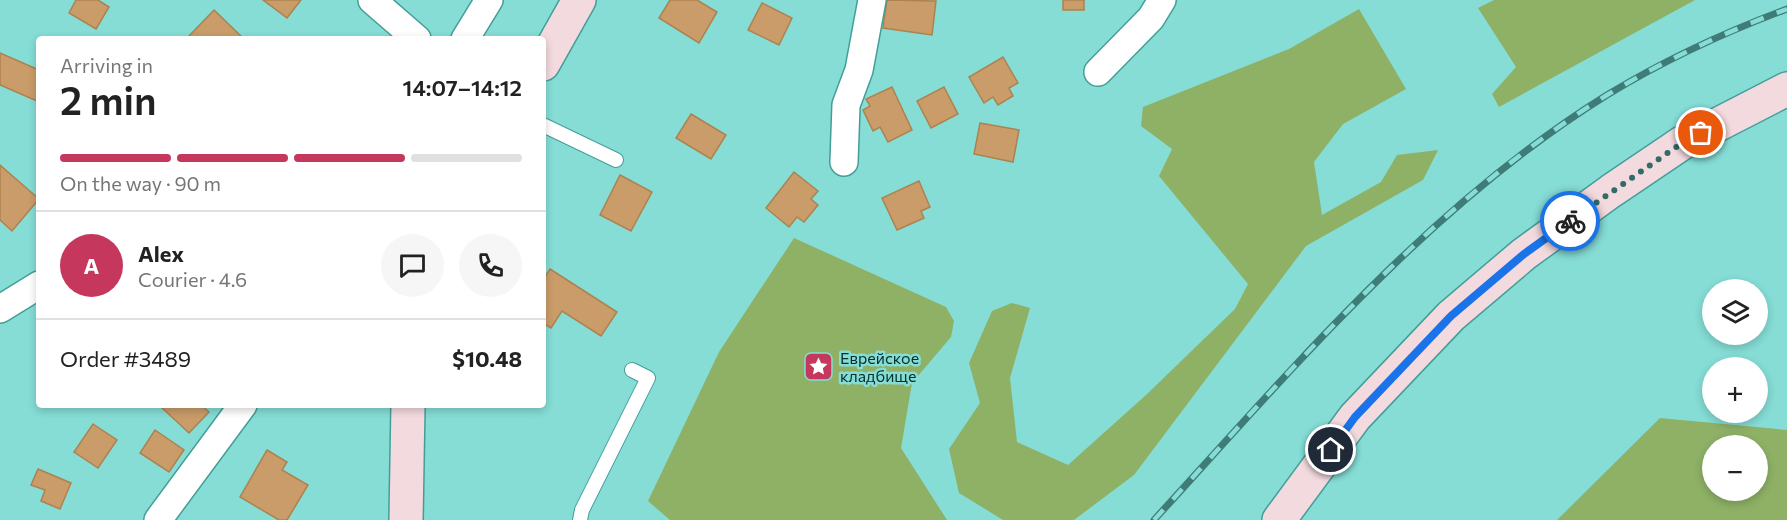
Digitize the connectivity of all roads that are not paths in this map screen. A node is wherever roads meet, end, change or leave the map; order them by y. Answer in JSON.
{"nodes":[{"id":1,"x":372,"y":0,"type":"edge"},
{"id":2,"x":489,"y":0,"type":"edge"},
{"id":3,"x":579,"y":0,"type":"edge"},
{"id":4,"x":872,"y":0,"type":"edge"},
{"id":5,"x":1162,"y":0,"type":"edge"},
{"id":6,"x":414,"y":36,"type":"edge"},
{"id":7,"x":467,"y":36,"type":"edge"},
{"id":8,"x":546,"y":59,"type":"edge"},
{"id":9,"x":1098,"y":72,"type":"dead end"},
{"id":10,"x":1787,"y":89,"type":"edge"},
{"id":11,"x":546,"y":126,"type":"edge"},
{"id":12,"x":616,"y":160,"type":"dead end"},
{"id":13,"x":844,"y":162,"type":"dead end"},
{"id":14,"x":36,"y":287,"type":"edge"},
{"id":15,"x":0,"y":309,"type":"edge"},
{"id":16,"x":632,"y":370,"type":"dead end"},
{"id":17,"x":408,"y":408,"type":"edge"},
{"id":18,"x":232,"y":409,"type":"edge"},
{"id":19,"x":158,"y":520,"type":"edge"},
{"id":20,"x":406,"y":520,"type":"edge"},
{"id":21,"x":580,"y":520,"type":"edge"},
{"id":22,"x":1279,"y":520,"type":"edge"}],
"edges":[{"from":1,"to":6,"type":"street"},
{"from":2,"to":7,"type":"street"},
{"from":3,"to":8,"type":"main road"},
{"from":4,"to":13,"type":"street"},
{"from":5,"to":9,"type":"street"},
{"from":10,"to":22,"type":"main road"},
{"from":11,"to":12,"type":"lane"},
{"from":14,"to":15,"type":"street"},
{"from":16,"to":21,"type":"lane"},
{"from":17,"to":20,"type":"main road"},
{"from":18,"to":19,"type":"street"}]}
